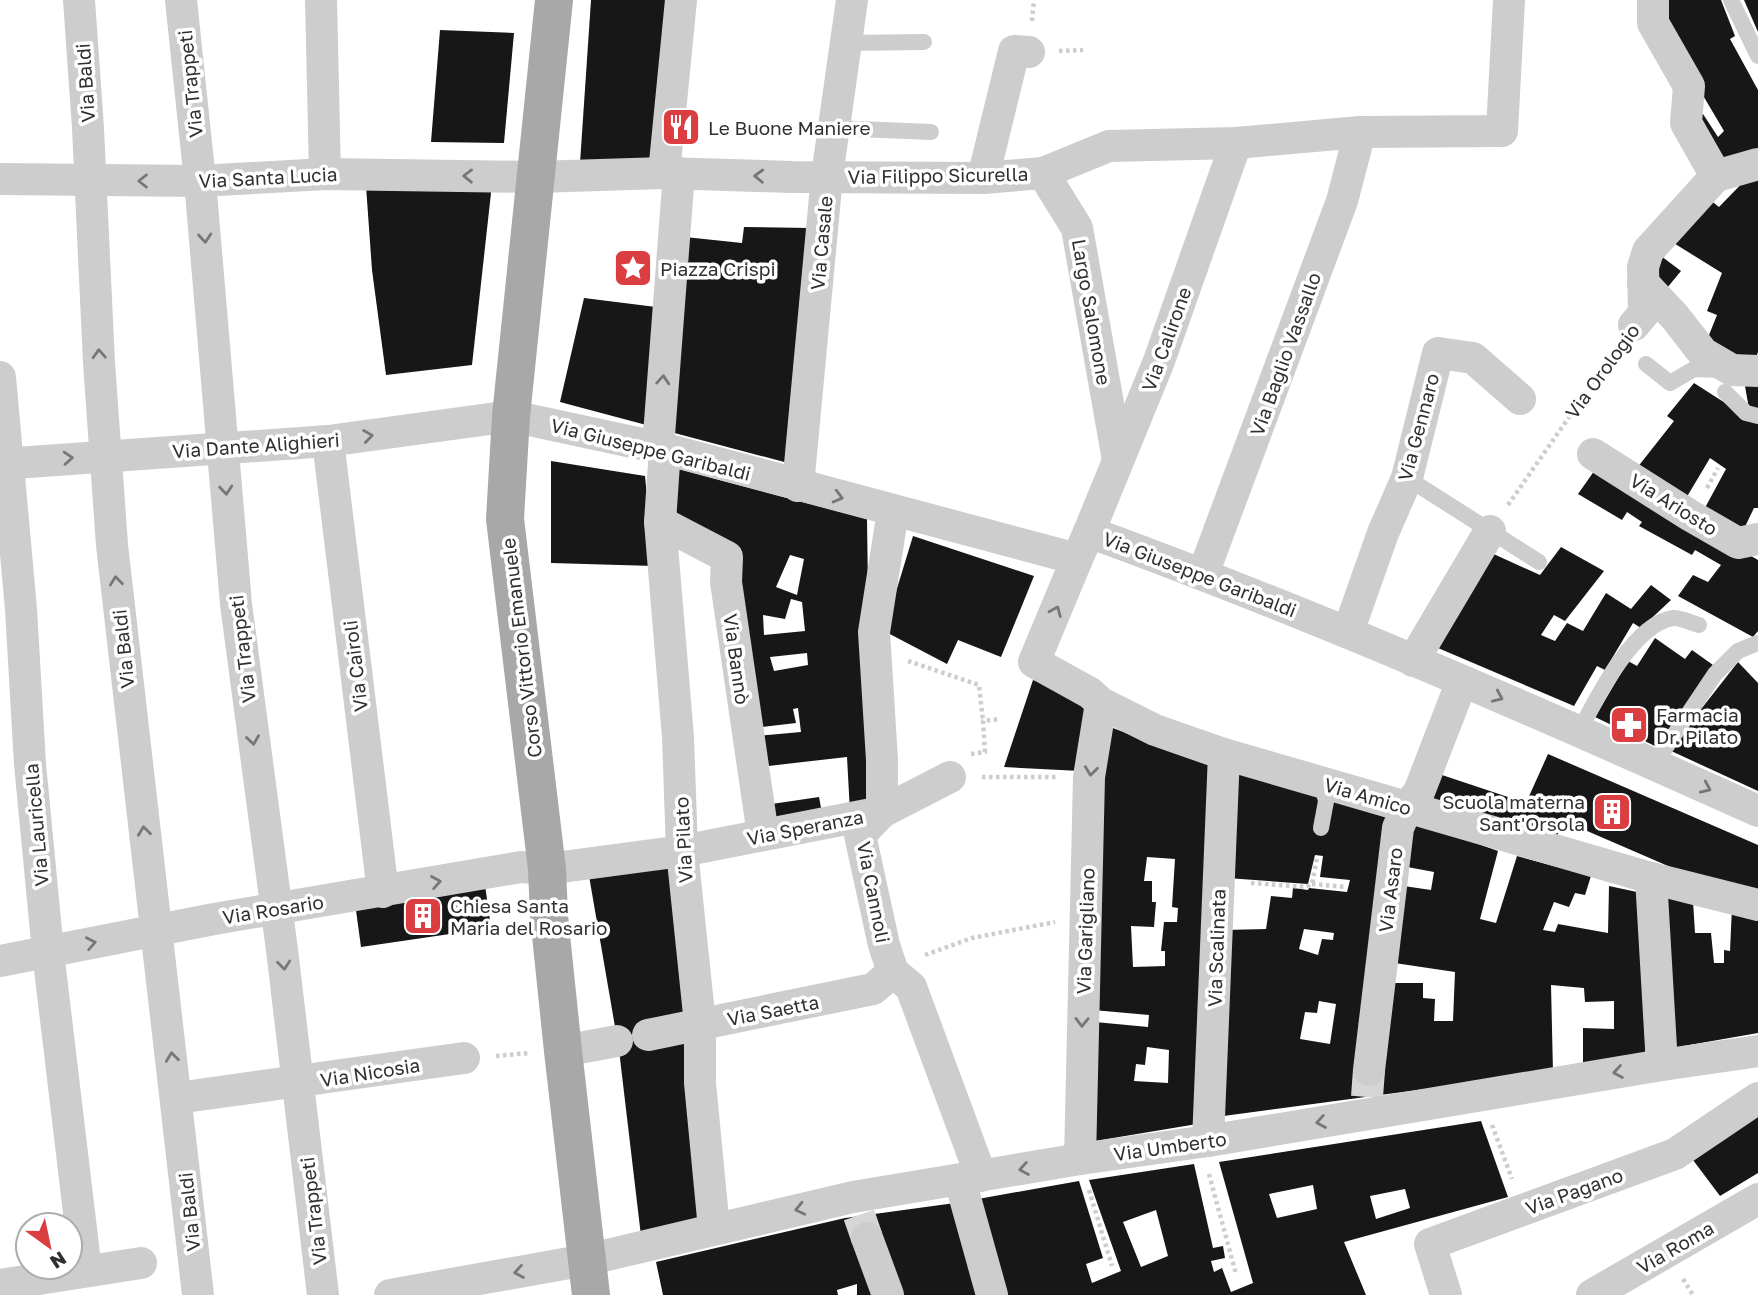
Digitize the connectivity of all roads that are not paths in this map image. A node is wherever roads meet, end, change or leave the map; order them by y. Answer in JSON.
{"nodes":[{"id":1,"x":79,"y":0,"type":"edge"},
{"id":2,"x":180,"y":0,"type":"edge"},
{"id":3,"x":321,"y":0,"type":"edge"},
{"id":4,"x":554,"y":0,"type":"edge"},
{"id":5,"x":681,"y":0,"type":"edge"},
{"id":6,"x":852,"y":0,"type":"edge"},
{"id":7,"x":1509,"y":0,"type":"edge"},
{"id":8,"x":1653,"y":0,"type":"edge"},
{"id":9,"x":1731,"y":0,"type":"edge"},
{"id":10,"x":924,"y":42,"type":"dead end"},
{"id":11,"x":846,"y":43,"type":"junction"},
{"id":12,"x":1029,"y":52,"type":"dead end"},
{"id":13,"x":1758,"y":56,"type":"edge"},
{"id":14,"x":834,"y":128,"type":"junction"},
{"id":15,"x":931,"y":132,"type":"dead end"},
{"id":16,"x":1360,"y":132,"type":"junction"},
{"id":17,"x":1236,"y":143,"type":"junction"},
{"id":18,"x":1758,"y":164,"type":"edge"},
{"id":19,"x":671,"y":173,"type":"junction"},
{"id":20,"x":1042,"y":173,"type":"junction"},
{"id":21,"x":325,"y":174,"type":"junction"},
{"id":22,"x":827,"y":176,"type":"junction"},
{"id":23,"x":1716,"y":176,"type":"junction"},
{"id":24,"x":536,"y":177,"type":"junction"},
{"id":25,"x":983,"y":178,"type":"junction"},
{"id":26,"x":0,"y":179,"type":"edge"},
{"id":27,"x":91,"y":181,"type":"junction"},
{"id":28,"x":200,"y":181,"type":"junction"},
{"id":29,"x":1643,"y":283,"type":"junction"},
{"id":30,"x":1634,"y":325,"type":"road end"},
{"id":31,"x":1646,"y":365,"type":"dead end"},
{"id":32,"x":0,"y":377,"type":"edge"},
{"id":33,"x":1738,"y":377,"type":"edge"},
{"id":34,"x":1520,"y":399,"type":"dead end"},
{"id":35,"x":511,"y":416,"type":"junction"},
{"id":36,"x":1758,"y":416,"type":"edge"},
{"id":37,"x":328,"y":441,"type":"junction"},
{"id":38,"x":223,"y":447,"type":"junction"},
{"id":39,"x":661,"y":449,"type":"junction"},
{"id":40,"x":1594,"y":454,"type":"dead end"},
{"id":41,"x":106,"y":456,"type":"junction"},
{"id":42,"x":1118,"y":460,"type":"junction"},
{"id":43,"x":3,"y":463,"type":"edge"},
{"id":44,"x":1407,"y":478,"type":"junction"},
{"id":45,"x":798,"y":486,"type":"junction"},
{"id":46,"x":893,"y":511,"type":"junction"},
{"id":47,"x":660,"y":522,"type":"junction"},
{"id":48,"x":1490,"y":531,"type":"junction"},
{"id":49,"x":1758,"y":539,"type":"edge"},
{"id":50,"x":1083,"y":546,"type":"junction"},
{"id":51,"x":1539,"y":562,"type":"dead end"},
{"id":52,"x":1203,"y":574,"type":"junction"},
{"id":53,"x":1699,"y":625,"type":"dead end"},
{"id":54,"x":1348,"y":632,"type":"junction"},
{"id":55,"x":1758,"y":643,"type":"edge"},
{"id":56,"x":1413,"y":661,"type":"junction"},
{"id":57,"x":1034,"y":662,"type":"joint"},
{"id":58,"x":1462,"y":681,"type":"junction"},
{"id":59,"x":1101,"y":703,"type":"junction"},
{"id":60,"x":1578,"y":732,"type":"junction"},
{"id":61,"x":1223,"y":754,"type":"junction"},
{"id":62,"x":1654,"y":765,"type":"junction"},
{"id":63,"x":950,"y":777,"type":"road end"},
{"id":64,"x":1329,"y":785,"type":"junction"},
{"id":65,"x":1407,"y":807,"type":"junction"},
{"id":66,"x":1758,"y":811,"type":"edge"},
{"id":67,"x":882,"y":812,"type":"junction"},
{"id":68,"x":1321,"y":828,"type":"dead end"},
{"id":69,"x":763,"y":835,"type":"junction"},
{"id":70,"x":682,"y":851,"type":"junction"},
{"id":71,"x":547,"y":869,"type":"junction"},
{"id":72,"x":1651,"y":878,"type":"junction"},
{"id":73,"x":383,"y":891,"type":"junction"},
{"id":74,"x":1758,"y":905,"type":"edge"},
{"id":75,"x":276,"y":909,"type":"junction"},
{"id":76,"x":156,"y":930,"type":"junction"},
{"id":77,"x":48,"y":952,"type":"junction"},
{"id":78,"x":0,"y":961,"type":"edge"},
{"id":79,"x":893,"y":972,"type":"junction"},
{"id":80,"x":700,"y":1024,"type":"junction"},
{"id":81,"x":648,"y":1035,"type":"dead end"},
{"id":82,"x":617,"y":1041,"type":"dead end"},
{"id":83,"x":563,"y":1051,"type":"junction"},
{"id":84,"x":1758,"y":1051,"type":"edge"},
{"id":85,"x":464,"y":1058,"type":"road end"},
{"id":86,"x":1662,"y":1065,"type":"junction"},
{"id":87,"x":297,"y":1083,"type":"junction"},
{"id":88,"x":1368,"y":1094,"type":"junction"},
{"id":89,"x":177,"y":1098,"type":"junction"},
{"id":90,"x":1758,"y":1098,"type":"edge"},
{"id":91,"x":1208,"y":1141,"type":"junction"},
{"id":92,"x":1080,"y":1159,"type":"junction"},
{"id":93,"x":970,"y":1178,"type":"junction"},
{"id":94,"x":1758,"y":1199,"type":"edge"},
{"id":95,"x":860,"y":1217,"type":"junction"},
{"id":96,"x":714,"y":1229,"type":"junction"},
{"id":97,"x":141,"y":1263,"type":"dead end"},
{"id":98,"x":86,"y":1271,"type":"junction"},
{"id":99,"x":589,"y":1278,"type":"edge"},
{"id":100,"x":0,"y":1285,"type":"edge"},
{"id":101,"x":198,"y":1295,"type":"edge"},
{"id":102,"x":323,"y":1295,"type":"edge"},
{"id":103,"x":390,"y":1295,"type":"edge"},
{"id":104,"x":888,"y":1295,"type":"edge"},
{"id":105,"x":992,"y":1295,"type":"edge"},
{"id":106,"x":1446,"y":1295,"type":"edge"},
{"id":107,"x":1592,"y":1295,"type":"edge"}],
"edges":[{"from":1,"to":27,"type":"street","name":"Via Baldi"},
{"from":2,"to":28,"type":"street","name":"Via Trappeti"},
{"from":3,"to":21,"type":"street"},
{"from":4,"to":24,"type":"main road","name":"Corso Vittorio Emanuele"},
{"from":5,"to":19,"type":"street","name":"Via Pilato"},
{"from":6,"to":11,"type":"street","name":"Via Casale"},
{"from":7,"to":16,"type":"street","name":"Via Filippo Sicurella"},
{"from":8,"to":23,"type":"street"},
{"from":9,"to":13,"type":"lane"},
{"from":10,"to":11,"type":"lane"},
{"from":11,"to":14,"type":"street","name":"Via Casale"},
{"from":12,"to":25,"type":"street"},
{"from":14,"to":15,"type":"lane"},
{"from":14,"to":22,"type":"street","name":"Via Casale"},
{"from":16,"to":17,"type":"street","name":"Via Filippo Sicurella"},
{"from":16,"to":52,"type":"street","name":"Via Baglio Vassallo"},
{"from":17,"to":20,"type":"street","name":"Via Filippo Sicurella"},
{"from":17,"to":42,"type":"street","name":"Via Calirone"},
{"from":18,"to":23,"type":"street"},
{"from":22,"to":19,"type":"street","name":"Via Filippo Sicurella","one_way":true},
{"from":19,"to":24,"type":"street","name":"Via Filippo Sicurella"},
{"from":39,"to":19,"type":"street","name":"Via Pilato","one_way":true},
{"from":20,"to":25,"type":"street","name":"Via Filippo Sicurella"},
{"from":20,"to":42,"type":"street","name":"Largo Salomone"},
{"from":24,"to":21,"type":"street","name":"Via Santa Lucia","one_way":true},
{"from":21,"to":28,"type":"street","name":"Via Santa Lucia"},
{"from":22,"to":25,"type":"street","name":"Via Filippo Sicurella"},
{"from":22,"to":45,"type":"street","name":"Via Casale"},
{"from":23,"to":29,"type":"street","name":"Via Orologio"},
{"from":24,"to":35,"type":"main road","name":"Corso Vittorio Emanuele"},
{"from":26,"to":27,"type":"street","name":"Via Santa Lucia"},
{"from":28,"to":27,"type":"street","name":"Via Santa Lucia","one_way":true},
{"from":41,"to":27,"type":"street","name":"Via Baldi","one_way":true},
{"from":28,"to":38,"type":"street","name":"Via Trappeti","one_way":true},
{"from":29,"to":30,"type":"street","name":"Via Orologio"},
{"from":29,"to":33,"type":"street"},
{"from":31,"to":33,"type":"lane"},
{"from":32,"to":43,"type":"street","name":"Via Lauricella"},
{"from":33,"to":36,"type":"lane"},
{"from":34,"to":44,"type":"street","name":"Via Gennaro"},
{"from":37,"to":35,"type":"street","name":"Via Dante Alighieri","one_way":true},
{"from":35,"to":39,"type":"street","name":"Via Giuseppe Garibaldi"},
{"from":35,"to":71,"type":"main road","name":"Corso Vittorio Emanuele"},
{"from":37,"to":38,"type":"street","name":"Via Dante Alighieri"},
{"from":37,"to":73,"type":"street","name":"Via Cairoli"},
{"from":38,"to":41,"type":"street","name":"Via Dante Alighieri"},
{"from":38,"to":75,"type":"street","name":"Via Trappeti","one_way":true},
{"from":39,"to":45,"type":"street","name":"Via Giuseppe Garibaldi"},
{"from":39,"to":47,"type":"street","name":"Via Pilato"},
{"from":40,"to":49,"type":"street","name":"Via Ariosto"},
{"from":43,"to":41,"type":"street","name":"Via Dante Alighieri","one_way":true},
{"from":76,"to":41,"type":"street","name":"Via Baldi","one_way":true},
{"from":42,"to":50,"type":"street","name":"Via Calirone"},
{"from":43,"to":77,"type":"street","name":"Via Lauricella"},
{"from":44,"to":48,"type":"lane"},
{"from":44,"to":54,"type":"street","name":"Via Gennaro"},
{"from":45,"to":46,"type":"street","name":"Via Giuseppe Garibaldi","one_way":true},
{"from":46,"to":50,"type":"street","name":"Via Giuseppe Garibaldi"},
{"from":46,"to":67,"type":"street","name":"Via Cannoli"},
{"from":47,"to":69,"type":"street","name":"Via Bannò"},
{"from":47,"to":70,"type":"street","name":"Via Pilato"},
{"from":48,"to":51,"type":"lane"},
{"from":48,"to":56,"type":"street"},
{"from":50,"to":52,"type":"street","name":"Via Giuseppe Garibaldi"},
{"from":57,"to":50,"type":"street","name":"Via Calirone","one_way":true},
{"from":52,"to":54,"type":"street","name":"Via Giuseppe Garibaldi"},
{"from":53,"to":60,"type":"lane"},
{"from":54,"to":56,"type":"street","name":"Via Giuseppe Garibaldi"},
{"from":55,"to":62,"type":"lane"},
{"from":56,"to":58,"type":"street","name":"Via Giuseppe Garibaldi"},
{"from":57,"to":59,"type":"street","name":"Via Amico"},
{"from":58,"to":60,"type":"street","name":"Via Giuseppe Garibaldi","one_way":true},
{"from":58,"to":65,"type":"street","name":"Via Asaro"},
{"from":59,"to":61,"type":"street","name":"Via Amico"},
{"from":59,"to":92,"type":"street","name":"Via Garigliano","one_way":true},
{"from":60,"to":62,"type":"street","name":"Via Giuseppe Garibaldi"},
{"from":61,"to":64,"type":"street","name":"Via Amico"},
{"from":61,"to":91,"type":"street","name":"Via Scalinata"},
{"from":62,"to":66,"type":"street","name":"Via Giuseppe Garibaldi","one_way":true},
{"from":63,"to":67,"type":"street","name":"Via Speranza"},
{"from":64,"to":65,"type":"street","name":"Via Amico"},
{"from":64,"to":68,"type":"lane"},
{"from":65,"to":72,"type":"street","name":"Via Amico"},
{"from":65,"to":88,"type":"street","name":"Via Asaro"},
{"from":67,"to":69,"type":"street","name":"Via Speranza"},
{"from":67,"to":79,"type":"street","name":"Via Cannoli"},
{"from":69,"to":70,"type":"street","name":"Via Speranza"},
{"from":70,"to":71,"type":"street","name":"Via Speranza"},
{"from":70,"to":80,"type":"street","name":"Via Pilato"},
{"from":73,"to":71,"type":"street","name":"Via Rosario","one_way":true},
{"from":71,"to":83,"type":"main road","name":"Corso Vittorio Emanuele"},
{"from":72,"to":74,"type":"street","name":"Via Amico"},
{"from":72,"to":86,"type":"street"},
{"from":73,"to":75,"type":"street","name":"Via Rosario"},
{"from":75,"to":76,"type":"street","name":"Via Rosario"},
{"from":75,"to":87,"type":"street","name":"Via Trappeti","one_way":true},
{"from":77,"to":76,"type":"street","name":"Via Rosario","one_way":true},
{"from":89,"to":76,"type":"street","name":"Via Baldi","one_way":true},
{"from":77,"to":78,"type":"street","name":"Via Rosario"},
{"from":77,"to":98,"type":"street","name":"Via Lauricella"},
{"from":79,"to":80,"type":"street","name":"Via Saetta"},
{"from":79,"to":93,"type":"street","name":"Via Cannoli"},
{"from":80,"to":81,"type":"street","name":"Via Saetta"},
{"from":80,"to":96,"type":"street","name":"Via Pilato"},
{"from":82,"to":83,"type":"street"},
{"from":83,"to":99,"type":"main road","name":"Corso Vittorio Emanuele"},
{"from":84,"to":86,"type":"street","name":"Via Umberto"},
{"from":85,"to":87,"type":"street","name":"Via Nicosia"},
{"from":86,"to":88,"type":"street","name":"Via Umberto","one_way":true},
{"from":87,"to":89,"type":"street","name":"Via Nicosia"},
{"from":87,"to":102,"type":"street","name":"Via Trappeti"},
{"from":88,"to":91,"type":"street","name":"Via Umberto","one_way":true},
{"from":89,"to":101,"type":"street","name":"Via Baldi"},
{"from":90,"to":106,"type":"street","name":"Via Pagano"},
{"from":91,"to":92,"type":"street","name":"Via Umberto"},
{"from":92,"to":93,"type":"street","name":"Via Umberto","one_way":true},
{"from":93,"to":95,"type":"street","name":"Via Umberto"},
{"from":93,"to":105,"type":"street","name":"Via Cannoli"},
{"from":94,"to":107,"type":"street","name":"Via Roma"},
{"from":95,"to":96,"type":"street","name":"Via Umberto","one_way":true},
{"from":95,"to":104,"type":"street"},
{"from":96,"to":99,"type":"street","name":"Via Umberto"},
{"from":97,"to":98,"type":"street"},
{"from":98,"to":100,"type":"street"},
{"from":99,"to":103,"type":"street","name":"Via Umberto","one_way":true}]}
